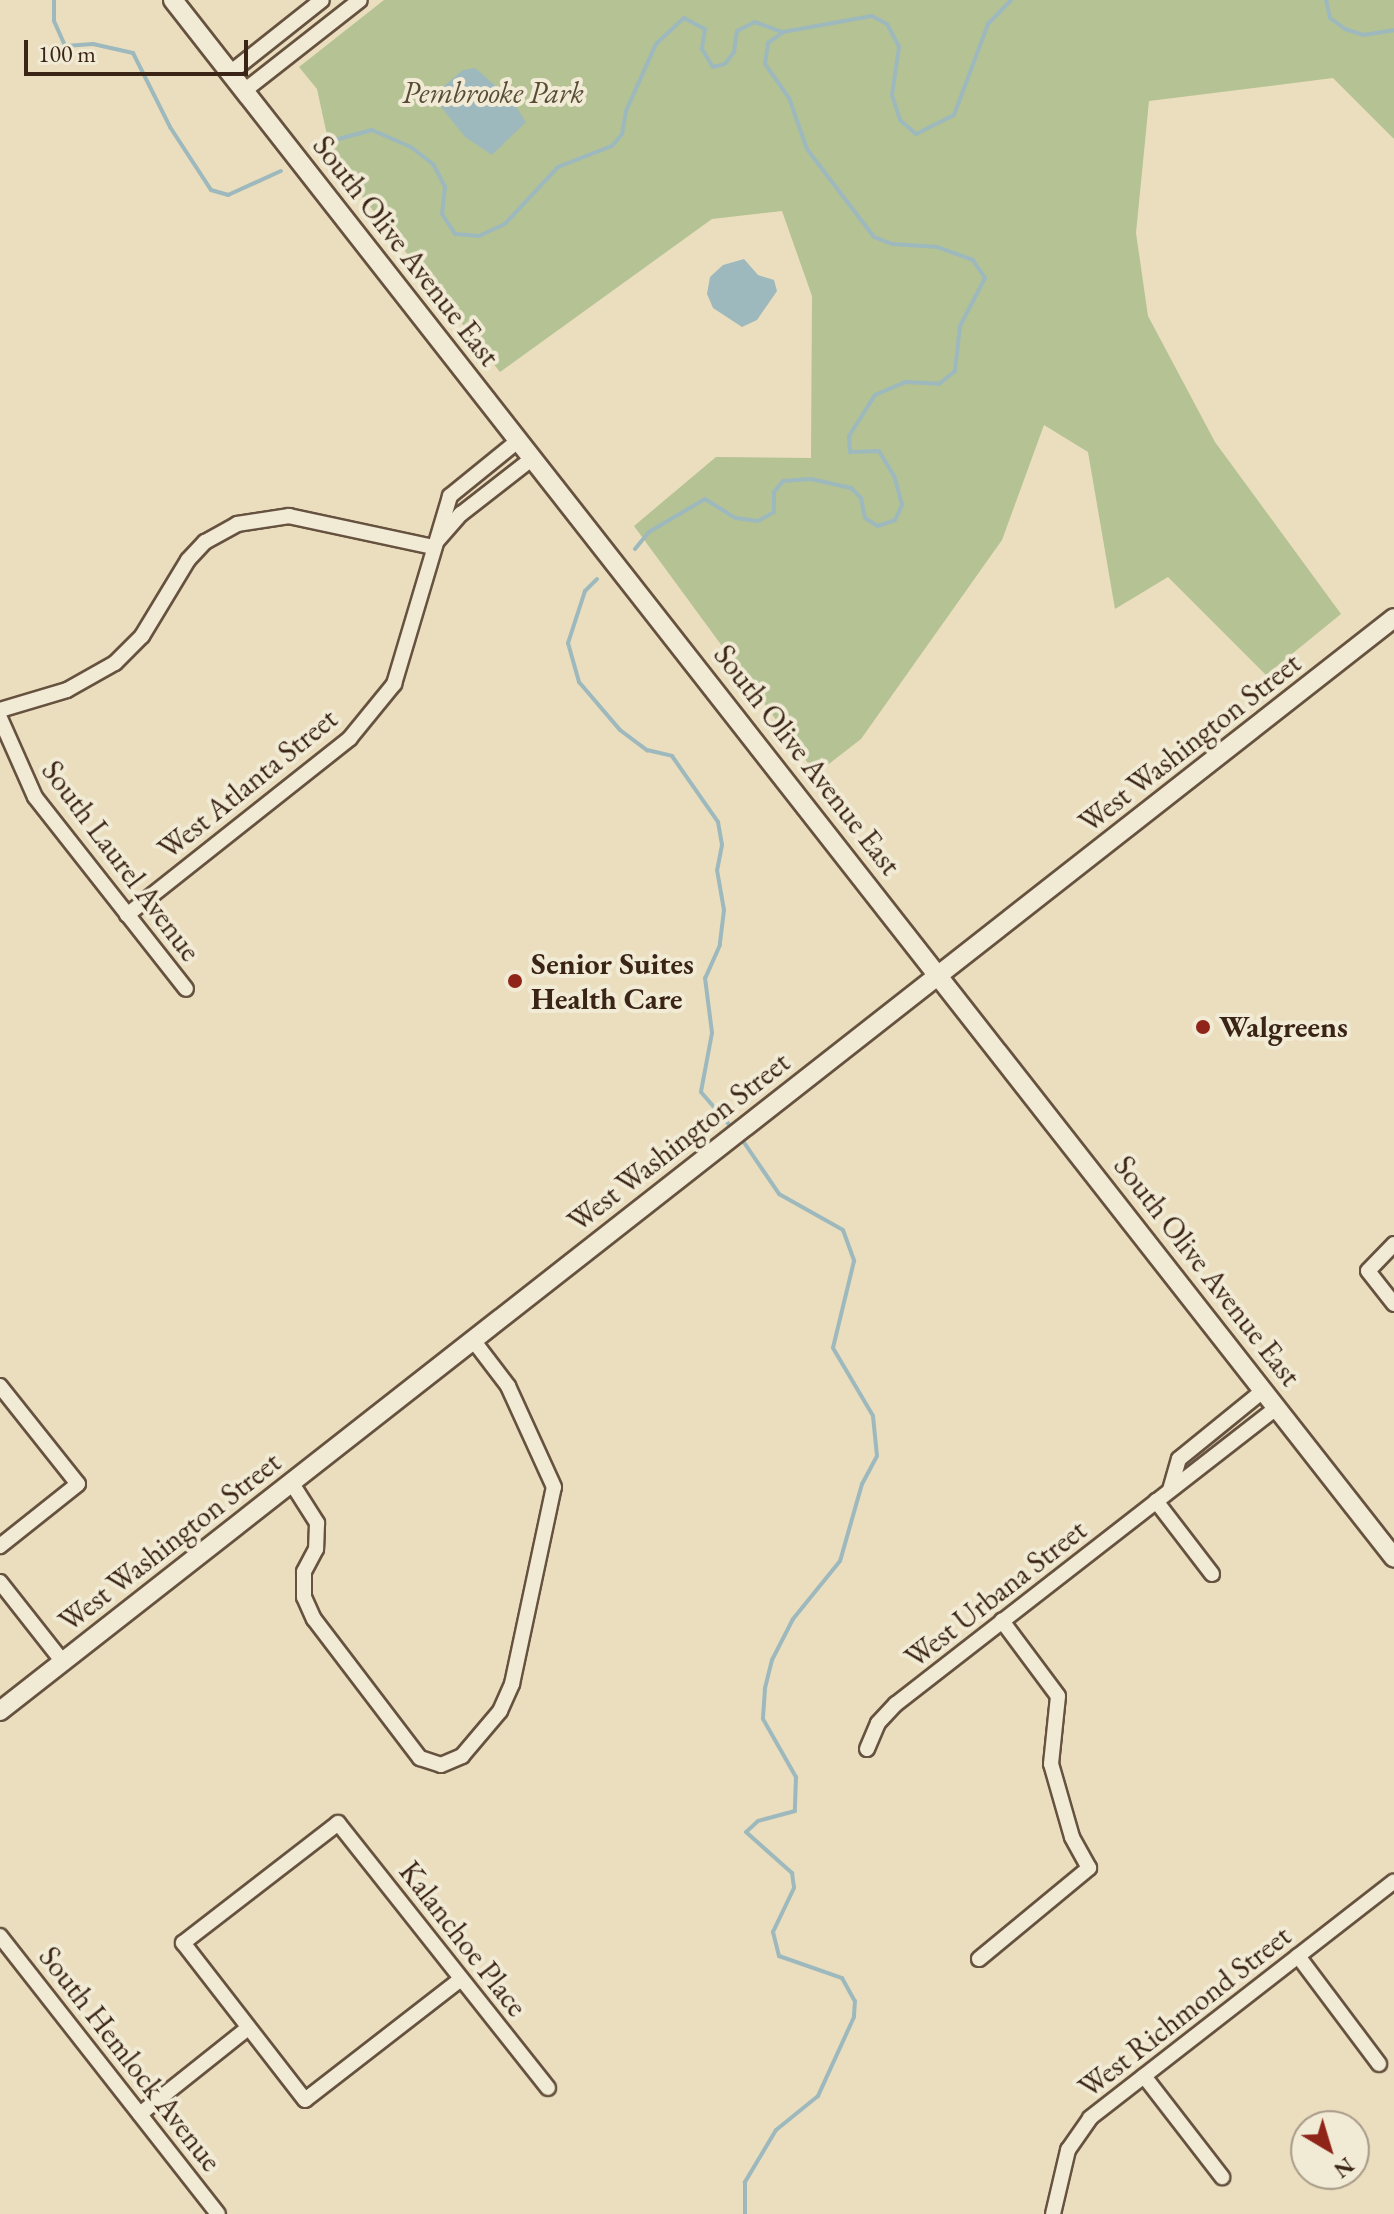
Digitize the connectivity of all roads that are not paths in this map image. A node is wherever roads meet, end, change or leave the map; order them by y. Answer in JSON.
{"nodes":[{"id":1,"x":173,"y":0,"type":"edge"},
{"id":2,"x":322,"y":0,"type":"edge"},
{"id":3,"x":360,"y":0,"type":"edge"},
{"id":4,"x":230,"y":73,"type":"junction"},
{"id":5,"x":244,"y":91,"type":"junction"},
{"id":6,"x":519,"y":440,"type":"junction"},
{"id":7,"x":533,"y":458,"type":"junction"},
{"id":8,"x":433,"y":547,"type":"junction"},
{"id":9,"x":1394,"y":618,"type":"edge"},
{"id":10,"x":0,"y":710,"type":"edge"},
{"id":11,"x":0,"y":718,"type":"edge"},
{"id":12,"x":127,"y":915,"type":"junction"},
{"id":13,"x":939,"y":974,"type":"junction"},
{"id":14,"x":186,"y":989,"type":"dead end"},
{"id":15,"x":1394,"y":1244,"type":"edge"},
{"id":16,"x":1394,"y":1304,"type":"edge"},
{"id":17,"x":473,"y":1340,"type":"junction"},
{"id":18,"x":0,"y":1386,"type":"edge"},
{"id":19,"x":1264,"y":1390,"type":"junction"},
{"id":20,"x":1277,"y":1407,"type":"junction"},
{"id":21,"x":291,"y":1482,"type":"junction"},
{"id":22,"x":1170,"y":1491,"type":"junction"},
{"id":23,"x":1156,"y":1501,"type":"junction"},
{"id":24,"x":0,"y":1546,"type":"edge"},
{"id":25,"x":1394,"y":1558,"type":"edge"},
{"id":26,"x":1212,"y":1574,"type":"dead end"},
{"id":27,"x":0,"y":1582,"type":"edge"},
{"id":28,"x":1002,"y":1621,"type":"junction"},
{"id":29,"x":63,"y":1662,"type":"junction"},
{"id":30,"x":0,"y":1711,"type":"edge"},
{"id":31,"x":867,"y":1749,"type":"dead end"},
{"id":32,"x":1394,"y":1881,"type":"edge"},
{"id":33,"x":0,"y":1936,"type":"edge"},
{"id":34,"x":1298,"y":1956,"type":"junction"},
{"id":35,"x":979,"y":1959,"type":"dead end"},
{"id":36,"x":461,"y":1979,"type":"junction"},
{"id":37,"x":248,"y":2028,"type":"junction"},
{"id":38,"x":1379,"y":2064,"type":"dead end"},
{"id":39,"x":1144,"y":2076,"type":"junction"},
{"id":40,"x":548,"y":2088,"type":"dead end"},
{"id":41,"x":140,"y":2114,"type":"junction"},
{"id":42,"x":1222,"y":2177,"type":"dead end"},
{"id":43,"x":218,"y":2214,"type":"edge"},
{"id":44,"x":1053,"y":2214,"type":"edge"}],
"edges":[{"from":1,"to":4,"type":"street","name":"South Olive Avenue East"},
{"from":2,"to":4,"type":"street"},
{"from":3,"to":5,"type":"street"},
{"from":4,"to":5,"type":"street","name":"South Olive Avenue East"},
{"from":5,"to":6,"type":"street","name":"South Olive Avenue East"},
{"from":6,"to":7,"type":"street","name":"South Olive Avenue East"},
{"from":6,"to":8,"type":"street","name":"West Atlanta Street"},
{"from":7,"to":8,"type":"street"},
{"from":7,"to":13,"type":"street","name":"South Olive Avenue East"},
{"from":8,"to":10,"type":"street"},
{"from":8,"to":12,"type":"street","name":"West Atlanta Street"},
{"from":9,"to":13,"type":"street","name":"West Washington Street"},
{"from":11,"to":12,"type":"street","name":"South Laurel Avenue"},
{"from":12,"to":14,"type":"street","name":"South Laurel Avenue"},
{"from":13,"to":17,"type":"street","name":"West Washington Street"},
{"from":13,"to":19,"type":"street","name":"South Olive Avenue East"},
{"from":15,"to":16,"type":"street"},
{"from":17,"to":21,"type":"street","name":"West Washington Street"},
{"from":17,"to":21,"type":"street"},
{"from":18,"to":24,"type":"street"},
{"from":19,"to":20,"type":"street","name":"South Olive Avenue East"},
{"from":19,"to":22,"type":"street"},
{"from":20,"to":22,"type":"street","name":"West Urbana Street"},
{"from":20,"to":25,"type":"street","name":"South Olive Avenue East"},
{"from":21,"to":29,"type":"street","name":"West Washington Street"},
{"from":22,"to":23,"type":"street","name":"West Urbana Street"},
{"from":23,"to":26,"type":"street"},
{"from":23,"to":28,"type":"street","name":"West Urbana Street"},
{"from":27,"to":29,"type":"street"},
{"from":28,"to":31,"type":"street","name":"West Urbana Street"},
{"from":28,"to":35,"type":"street"},
{"from":29,"to":30,"type":"street","name":"West Washington Street"},
{"from":32,"to":34,"type":"street","name":"West Richmond Street"},
{"from":33,"to":41,"type":"street","name":"South Hemlock Avenue"},
{"from":34,"to":38,"type":"street"},
{"from":34,"to":39,"type":"street","name":"West Richmond Street"},
{"from":36,"to":37,"type":"street"},
{"from":36,"to":37,"type":"street","name":"Kalanchoe Place"},
{"from":36,"to":40,"type":"street","name":"Kalanchoe Place"},
{"from":37,"to":41,"type":"street"},
{"from":39,"to":42,"type":"street"},
{"from":39,"to":44,"type":"street","name":"West Richmond Street"},
{"from":41,"to":43,"type":"street","name":"South Hemlock Avenue"}]}
